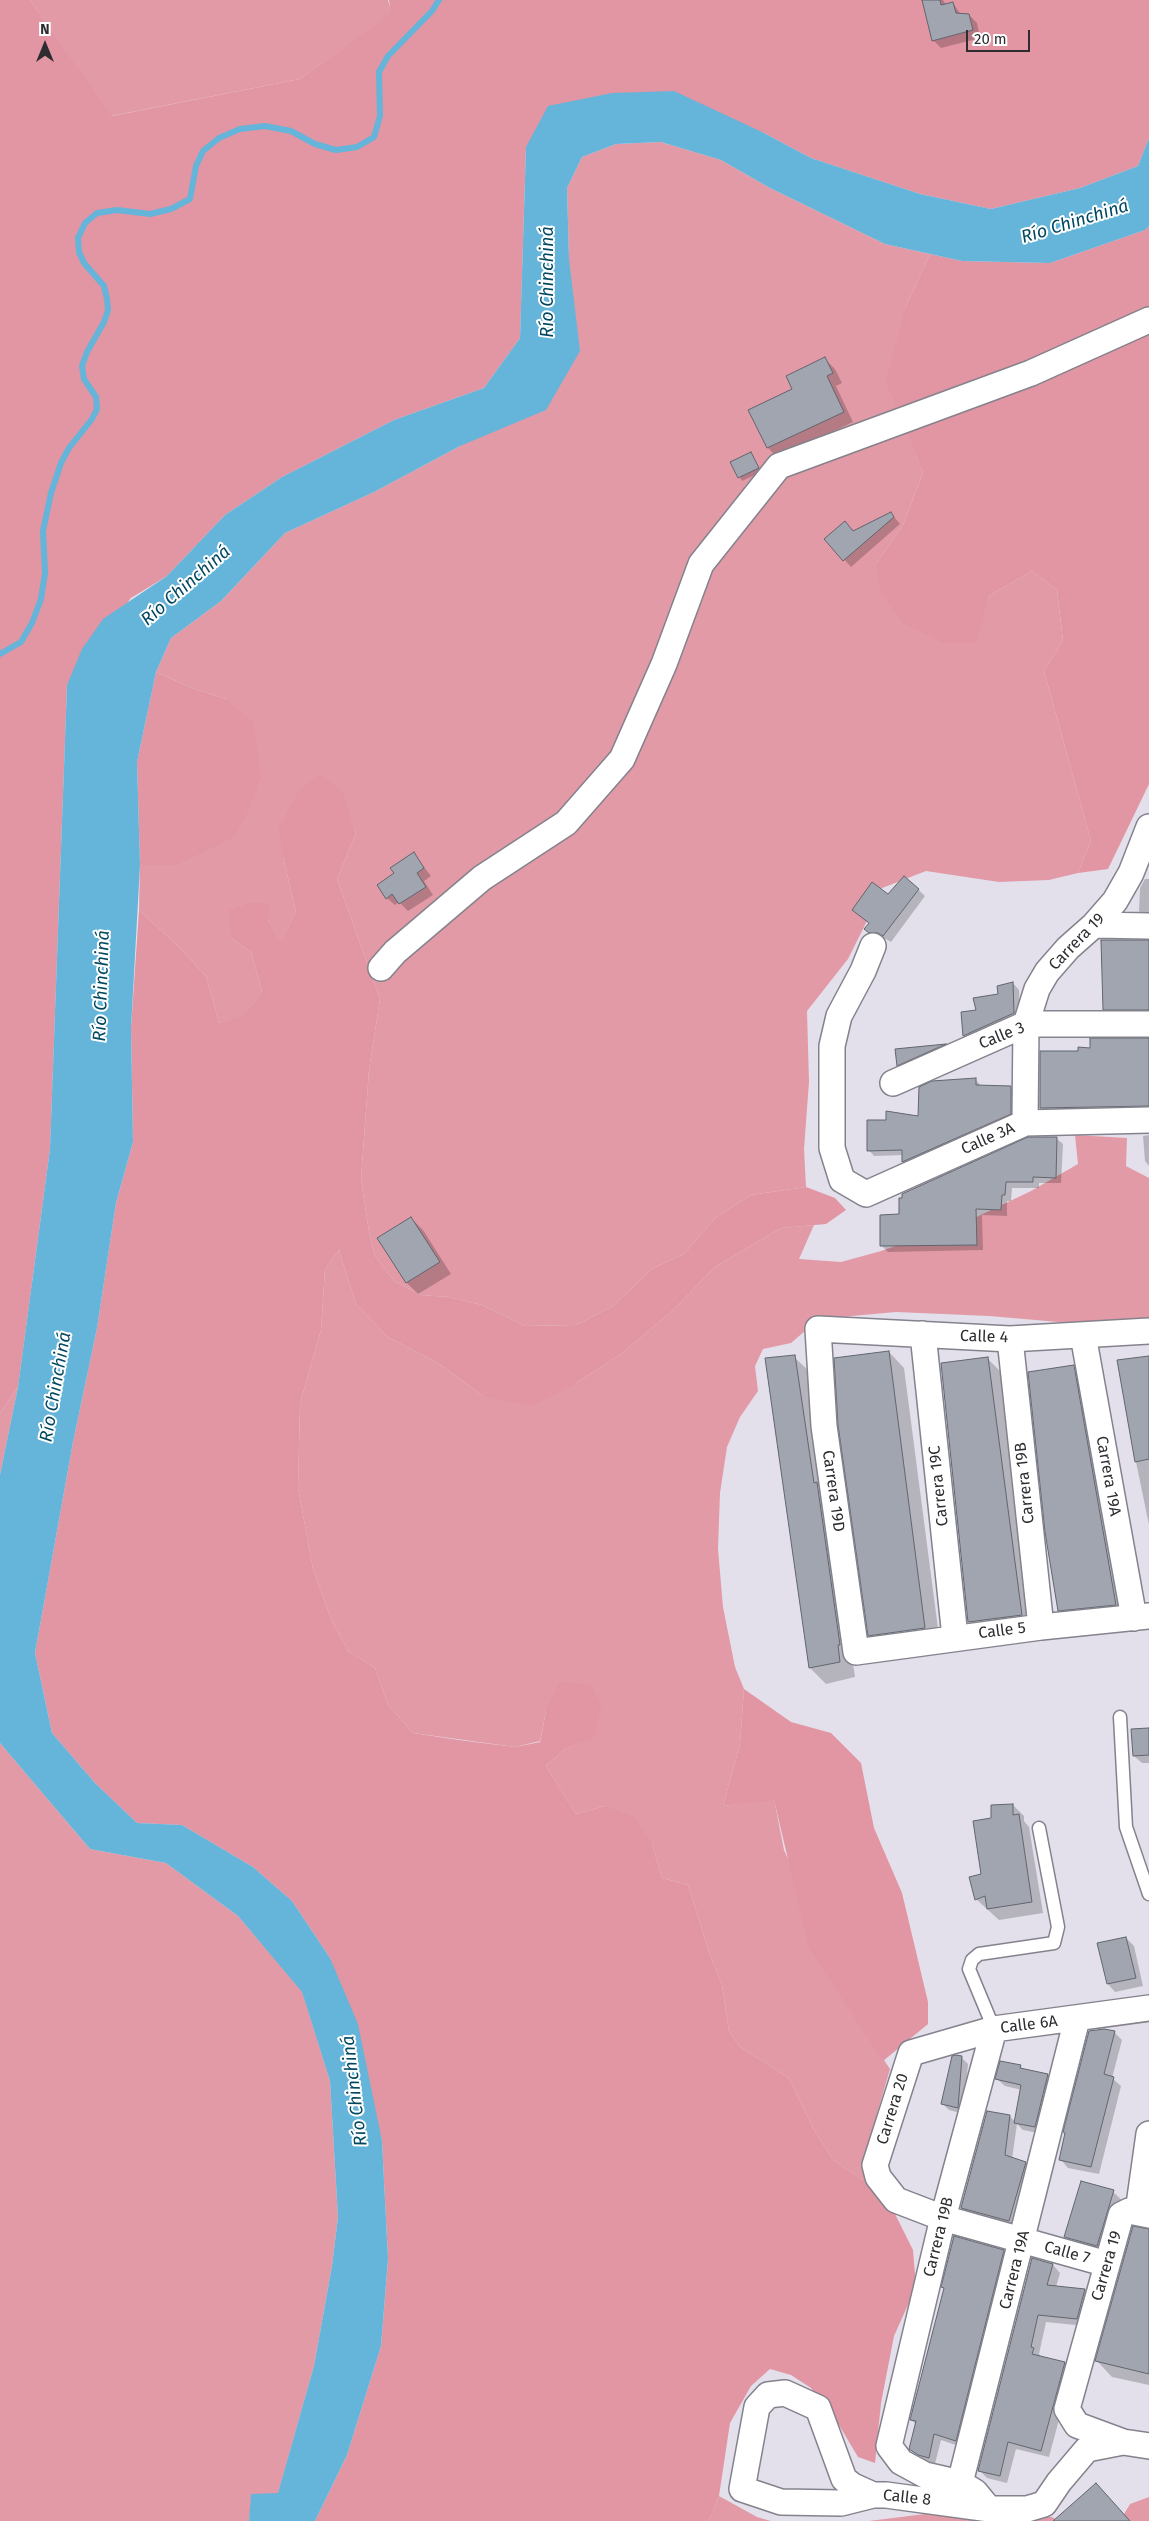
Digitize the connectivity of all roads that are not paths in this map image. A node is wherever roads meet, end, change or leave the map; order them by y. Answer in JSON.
{"nodes":[{"id":1,"x":1149,"y":320,"type":"edge"},
{"id":2,"x":1148,"y":830,"type":"edge"},
{"id":3,"x":1094,"y":925,"type":"junction"},
{"id":4,"x":1149,"y":926,"type":"edge"},
{"id":5,"x":873,"y":946,"type":"dead end"},
{"id":6,"x":381,"y":968,"type":"dead end"},
{"id":7,"x":1026,"y":1024,"type":"junction"},
{"id":8,"x":1149,"y":1024,"type":"edge"},
{"id":9,"x":893,"y":1083,"type":"dead end"},
{"id":10,"x":1149,"y":1120,"type":"edge"},
{"id":11,"x":1025,"y":1123,"type":"junction"},
{"id":12,"x":818,"y":1329,"type":"joint"},
{"id":13,"x":1149,"y":1331,"type":"edge"},
{"id":14,"x":923,"y":1334,"type":"junction"},
{"id":15,"x":1083,"y":1335,"type":"junction"},
{"id":16,"x":1010,"y":1338,"type":"junction"},
{"id":17,"x":1141,"y":1617,"type":"edge"},
{"id":18,"x":1041,"y":1627,"type":"junction"},
{"id":19,"x":955,"y":1637,"type":"junction"},
{"id":20,"x":856,"y":1652,"type":"joint"},
{"id":21,"x":1120,"y":1717,"type":"dead end"},
{"id":22,"x":1039,"y":1828,"type":"dead end"},
{"id":23,"x":1149,"y":1894,"type":"edge"},
{"id":24,"x":1149,"y":2008,"type":"edge"},
{"id":25,"x":1077,"y":2019,"type":"junction"},
{"id":26,"x":994,"y":2029,"type":"junction"},
{"id":27,"x":911,"y":2053,"type":"joint"},
{"id":28,"x":1149,"y":2134,"type":"edge"},
{"id":29,"x":875,"y":2165,"type":"joint"},
{"id":30,"x":1143,"y":2213,"type":"edge"},
{"id":31,"x":943,"y":2218,"type":"junction"},
{"id":32,"x":1022,"y":2242,"type":"junction"},
{"id":33,"x":1107,"y":2264,"type":"junction"},
{"id":34,"x":1123,"y":2442,"type":"junction"},
{"id":35,"x":1149,"y":2446,"type":"edge"},
{"id":36,"x":960,"y":2483,"type":"junction"},
{"id":37,"x":873,"y":2495,"type":"junction"},
{"id":38,"x":988,"y":2509,"type":"junction"}],
"edges":[{"from":1,"to":6,"type":"street"},
{"from":2,"to":3,"type":"street","name":"Carrera 19"},
{"from":3,"to":4,"type":"street"},
{"from":3,"to":7,"type":"street","name":"Carrera 19"},
{"from":5,"to":11,"type":"street","name":"Calle 3A"},
{"from":7,"to":8,"type":"street","name":"Calle 3"},
{"from":7,"to":9,"type":"street","name":"Calle 3"},
{"from":7,"to":11,"type":"street","name":"Carrera 19"},
{"from":10,"to":11,"type":"street","name":"Calle 3A"},
{"from":12,"to":14,"type":"street","name":"Calle 4"},
{"from":12,"to":20,"type":"street","name":"Carrera 19D"},
{"from":13,"to":15,"type":"street","name":"Calle 4"},
{"from":14,"to":16,"type":"street","name":"Calle 4"},
{"from":14,"to":19,"type":"street","name":"Carrera 19C"},
{"from":15,"to":16,"type":"street","name":"Calle 4"},
{"from":15,"to":17,"type":"street","name":"Carrera 19A"},
{"from":16,"to":18,"type":"street","name":"Carrera 19B"},
{"from":17,"to":18,"type":"street","name":"Calle 5"},
{"from":18,"to":19,"type":"street","name":"Calle 5"},
{"from":19,"to":20,"type":"street","name":"Calle 5"},
{"from":21,"to":23,"type":"lane"},
{"from":22,"to":26,"type":"lane"},
{"from":24,"to":25,"type":"street","name":"Calle 6A"},
{"from":25,"to":26,"type":"street","name":"Calle 6A"},
{"from":25,"to":32,"type":"street","name":"Carrera 19A"},
{"from":26,"to":27,"type":"street","name":"Calle 6A"},
{"from":26,"to":31,"type":"street","name":"Carrera 19B"},
{"from":27,"to":29,"type":"street","name":"Carrera 20"},
{"from":28,"to":30,"type":"street","name":"Carrera 19"},
{"from":29,"to":31,"type":"street","name":"Calle 7"},
{"from":30,"to":33,"type":"street","name":"Carrera 19"},
{"from":31,"to":32,"type":"street","name":"Calle 7"},
{"from":31,"to":36,"type":"street","name":"Carrera 19B"},
{"from":32,"to":33,"type":"street","name":"Calle 7"},
{"from":32,"to":36,"type":"street","name":"Carrera 19A"},
{"from":33,"to":34,"type":"street","name":"Carrera 19"},
{"from":34,"to":35,"type":"street"},
{"from":34,"to":38,"type":"street","name":"Calle 8"},
{"from":36,"to":38,"type":"street"},
{"from":37,"to":37,"type":"street","name":"Calle 8"},
{"from":37,"to":38,"type":"street","name":"Calle 8"}]}
